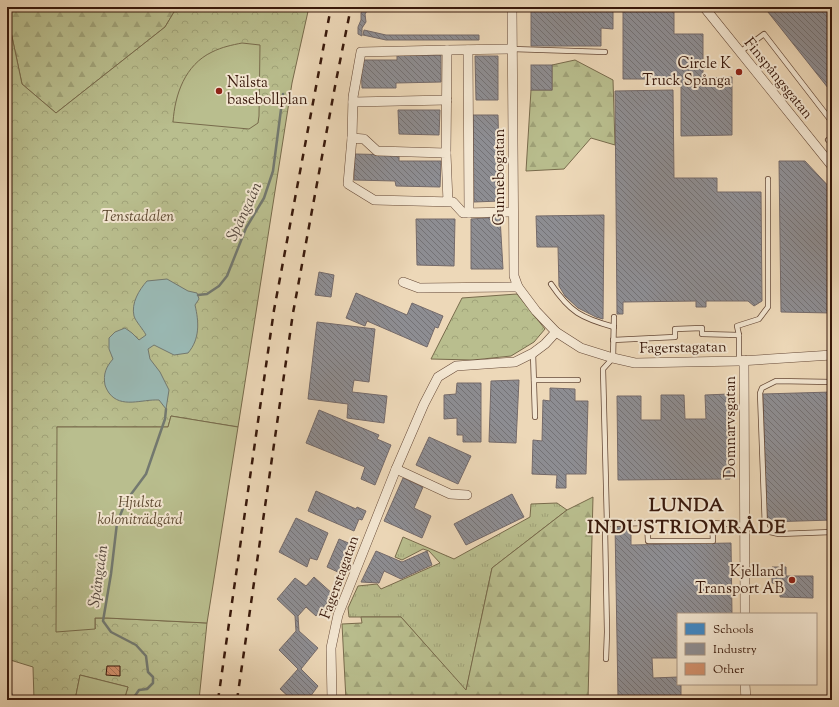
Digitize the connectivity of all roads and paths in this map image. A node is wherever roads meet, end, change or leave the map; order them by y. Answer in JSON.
{"nodes":[{"id":1,"x":512,"y":7,"type":"edge"},
{"id":2,"x":704,"y":7,"type":"edge"},
{"id":3,"x":512,"y":49,"type":"junction"},
{"id":4,"x":447,"y":50,"type":"junction"},
{"id":5,"x":468,"y":50,"type":"junction"},
{"id":6,"x":605,"y":52,"type":"dead end"},
{"id":7,"x":740,"y":52,"type":"junction"},
{"id":8,"x":447,"y":100,"type":"junction"},
{"id":9,"x":353,"y":102,"type":"junction"},
{"id":10,"x":832,"y":122,"type":"edge"},
{"id":11,"x":352,"y":138,"type":"junction"},
{"id":12,"x":446,"y":153,"type":"junction"},
{"id":13,"x":832,"y":166,"type":"edge"},
{"id":14,"x":768,"y":179,"type":"dead end"},
{"id":15,"x":448,"y":202,"type":"junction"},
{"id":16,"x":513,"y":212,"type":"junction"},
{"id":17,"x":469,"y":213,"type":"junction"},
{"id":18,"x":403,"y":282,"type":"dead end"},
{"id":19,"x":551,"y":284,"type":"dead end"},
{"id":20,"x":518,"y":287,"type":"junction"},
{"id":21,"x":614,"y":317,"type":"dead end"},
{"id":22,"x":614,"y":327,"type":"junction"},
{"id":23,"x":556,"y":332,"type":"junction"},
{"id":24,"x":739,"y":335,"type":"junction"},
{"id":25,"x":613,"y":340,"type":"junction"},
{"id":26,"x":533,"y":353,"type":"junction"},
{"id":27,"x":832,"y":355,"type":"edge"},
{"id":28,"x":613,"y":358,"type":"junction"},
{"id":29,"x":741,"y":360,"type":"junction"},
{"id":30,"x":534,"y":380,"type":"junction"},
{"id":31,"x":578,"y":380,"type":"dead end"},
{"id":32,"x":832,"y":382,"type":"edge"},
{"id":33,"x":535,"y":417,"type":"dead end"},
{"id":34,"x":396,"y":469,"type":"junction"},
{"id":35,"x":467,"y":495,"type":"dead end"},
{"id":36,"x":607,"y":524,"type":"junction"},
{"id":37,"x":745,"y":525,"type":"junction"},
{"id":38,"x":832,"y":532,"type":"edge"},
{"id":39,"x":745,"y":613,"type":"edge"},
{"id":40,"x":606,"y":659,"type":"dead end"},
{"id":41,"x":746,"y":685,"type":"edge"},
{"id":42,"x":332,"y":700,"type":"edge"},
{"id":43,"x":746,"y":700,"type":"edge"}],
"edges":[{"from":1,"to":3,"type":"street","name":"Gunnebogatan"},
{"from":2,"to":7,"type":"street","name":"Finspångsgatan"},
{"from":3,"to":5,"type":"street"},
{"from":3,"to":6,"type":"lane"},
{"from":3,"to":16,"type":"street","name":"Gunnebogatan"},
{"from":4,"to":5,"type":"street"},
{"from":4,"to":8,"type":"street"},
{"from":4,"to":9,"type":"street"},
{"from":5,"to":17,"type":"street"},
{"from":7,"to":10,"type":"lane"},
{"from":7,"to":13,"type":"street","name":"Finspångsgatan"},
{"from":8,"to":9,"type":"street"},
{"from":8,"to":12,"type":"street"},
{"from":9,"to":11,"type":"street"},
{"from":11,"to":12,"type":"street"},
{"from":11,"to":15,"type":"street"},
{"from":12,"to":15,"type":"street"},
{"from":14,"to":24,"type":"lane"},
{"from":15,"to":17,"type":"street"},
{"from":16,"to":17,"type":"street"},
{"from":16,"to":20,"type":"street","name":"Gunnebogatan"},
{"from":18,"to":20,"type":"street"},
{"from":19,"to":22,"type":"lane"},
{"from":20,"to":23,"type":"street","name":"Gunnebogatan"},
{"from":21,"to":22,"type":"lane"},
{"from":22,"to":25,"type":"lane"},
{"from":23,"to":26,"type":"street","name":"Fagerstagatan"},
{"from":23,"to":28,"type":"street","name":"Fagerstagatan"},
{"from":24,"to":25,"type":"lane"},
{"from":24,"to":29,"type":"lane"},
{"from":25,"to":28,"type":"lane"},
{"from":26,"to":30,"type":"lane"},
{"from":26,"to":34,"type":"street","name":"Fagerstagatan"},
{"from":27,"to":29,"type":"street","name":"Fagerstagatan"},
{"from":28,"to":29,"type":"street","name":"Fagerstagatan"},
{"from":28,"to":36,"type":"lane"},
{"from":29,"to":37,"type":"street","name":"Domnarvsgatan"},
{"from":30,"to":31,"type":"lane"},
{"from":30,"to":33,"type":"lane"},
{"from":32,"to":38,"type":"lane"},
{"from":34,"to":35,"type":"street"},
{"from":34,"to":42,"type":"street","name":"Fagerstagatan"},
{"from":36,"to":37,"type":"lane"},
{"from":36,"to":40,"type":"lane"},
{"from":37,"to":39,"type":"street","name":"Domnarvsgatan"},
{"from":41,"to":43,"type":"street"}]}
